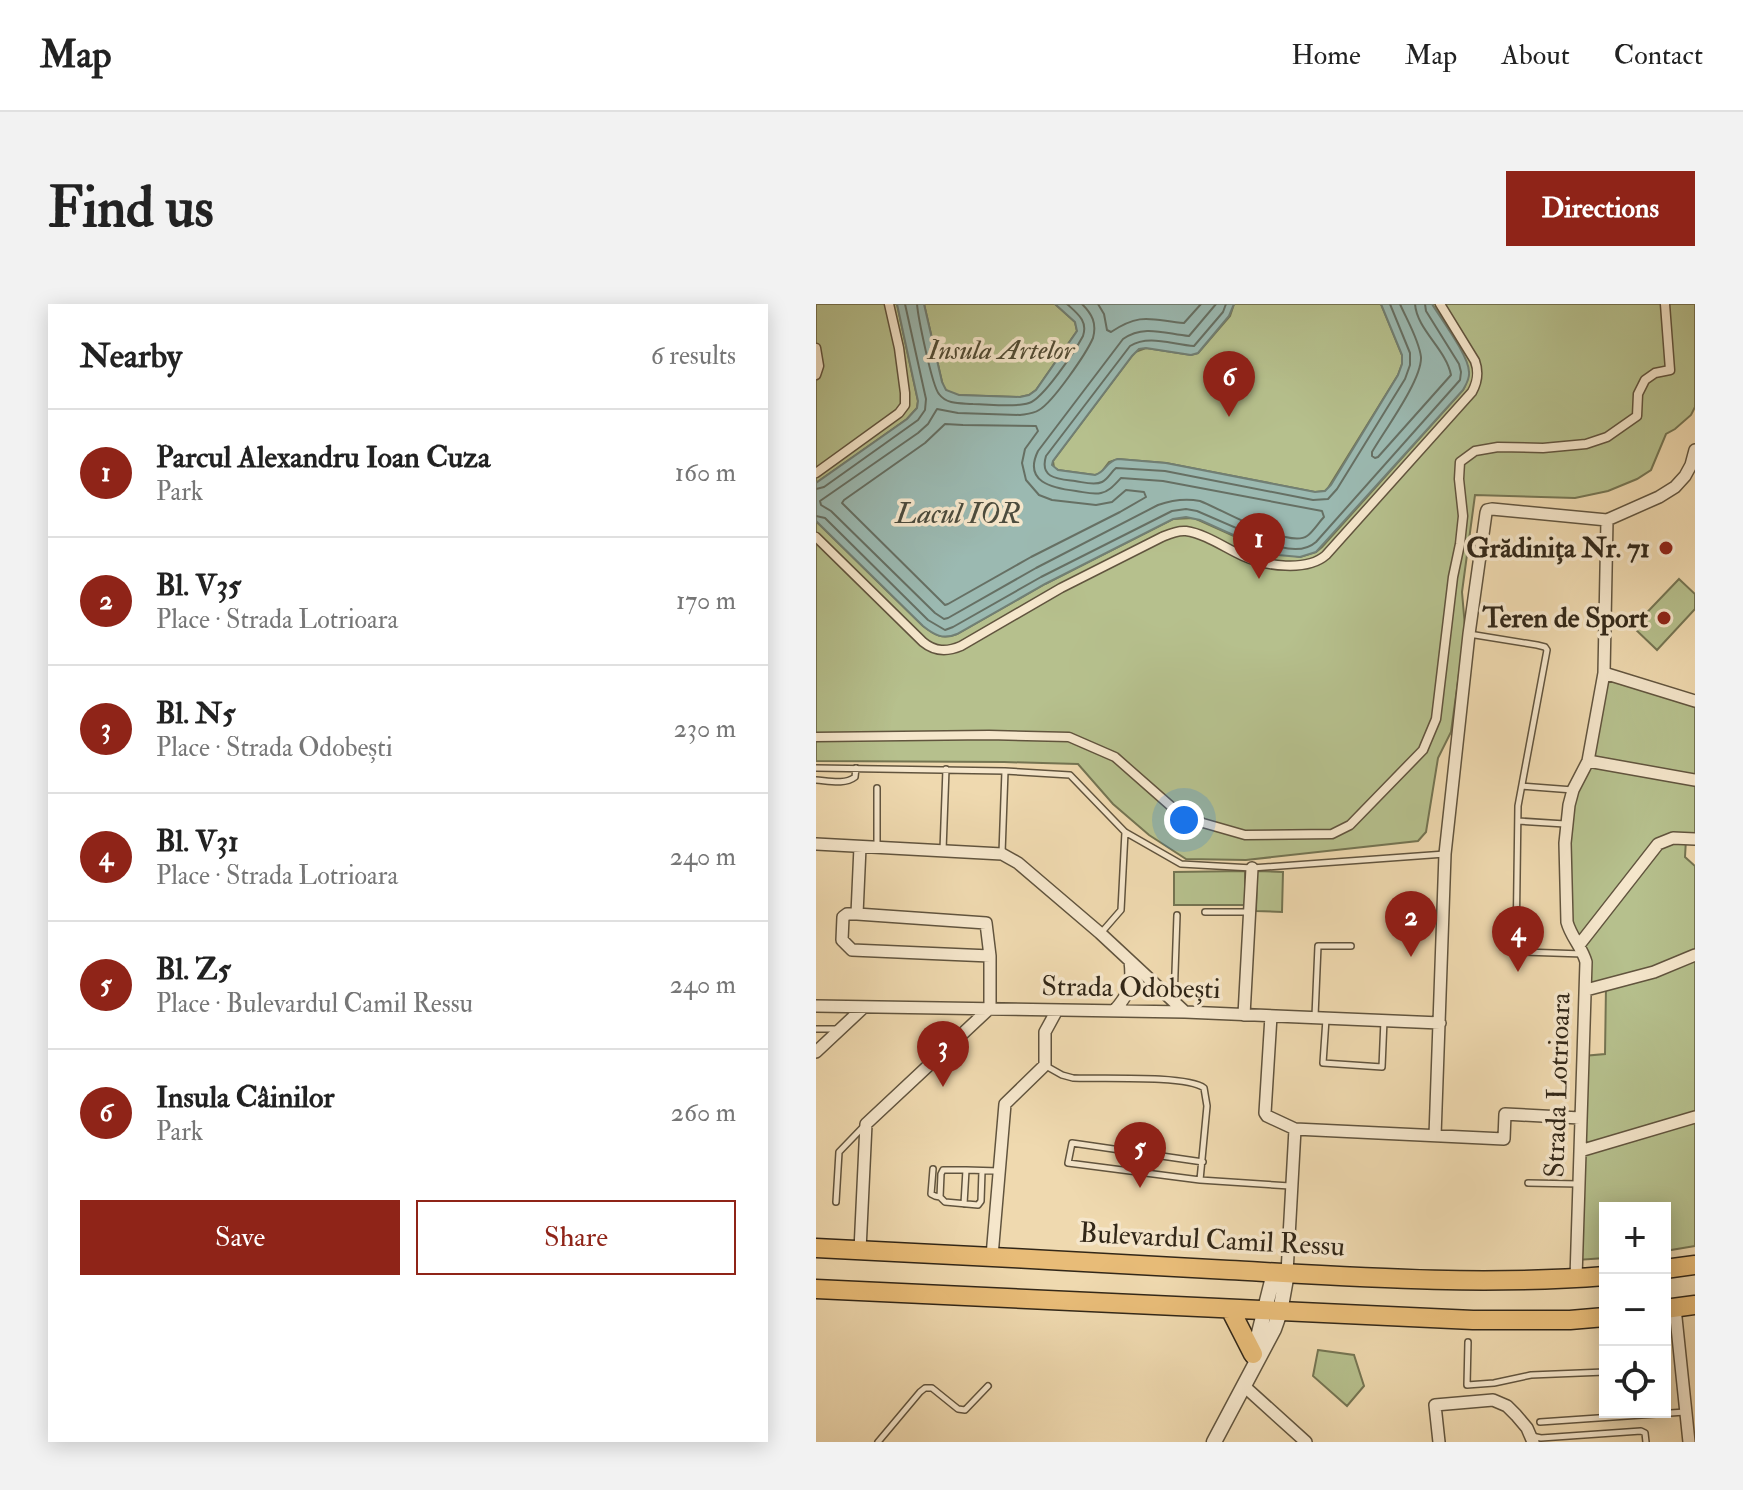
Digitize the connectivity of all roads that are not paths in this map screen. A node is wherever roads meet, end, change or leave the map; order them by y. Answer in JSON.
{"nodes":[{"id":1,"x":889,"y":304,"type":"edge"},
{"id":2,"x":1440,"y":304,"type":"edge"},
{"id":3,"x":1665,"y":304,"type":"edge"},
{"id":4,"x":816,"y":348,"type":"edge"},
{"id":5,"x":816,"y":375,"type":"edge"},
{"id":6,"x":1695,"y":450,"type":"edge"},
{"id":7,"x":1693,"y":464,"type":"edge"},
{"id":8,"x":816,"y":473,"type":"edge"},
{"id":9,"x":1607,"y":520,"type":"junction"},
{"id":10,"x":816,"y":537,"type":"edge"},
{"id":11,"x":1469,"y":634,"type":"junction"},
{"id":12,"x":1604,"y":673,"type":"junction"},
{"id":13,"x":1695,"y":701,"type":"edge"},
{"id":14,"x":816,"y":737,"type":"edge"},
{"id":15,"x":1588,"y":761,"type":"junction"},
{"id":16,"x":816,"y":768,"type":"edge"},
{"id":17,"x":856,"y":768,"type":"junction"},
{"id":18,"x":946,"y":769,"type":"junction"},
{"id":19,"x":1005,"y":771,"type":"junction"},
{"id":20,"x":816,"y":780,"type":"edge"},
{"id":21,"x":1695,"y":780,"type":"edge"},
{"id":22,"x":1522,"y":786,"type":"junction"},
{"id":23,"x":877,"y":788,"type":"dead end"},
{"id":24,"x":1573,"y":790,"type":"junction"},
{"id":25,"x":1518,"y":821,"type":"junction"},
{"id":26,"x":1566,"y":824,"type":"junction"},
{"id":27,"x":1125,"y":832,"type":"junction"},
{"id":28,"x":1695,"y":839,"type":"edge"},
{"id":29,"x":816,"y":844,"type":"edge"},
{"id":30,"x":860,"y":847,"type":"junction"},
{"id":31,"x":877,"y":848,"type":"junction"},
{"id":32,"x":943,"y":851,"type":"junction"},
{"id":33,"x":1002,"y":854,"type":"junction"},
{"id":34,"x":1445,"y":854,"type":"junction"},
{"id":35,"x":1252,"y":868,"type":"junction"},
{"id":36,"x":1205,"y":912,"type":"dead end"},
{"id":37,"x":1250,"y":912,"type":"junction"},
{"id":38,"x":857,"y":914,"type":"junction"},
{"id":39,"x":1177,"y":915,"type":"dead end"},
{"id":40,"x":1100,"y":933,"type":"junction"},
{"id":41,"x":1351,"y":946,"type":"dead end"},
{"id":42,"x":1582,"y":950,"type":"junction"},
{"id":43,"x":1695,"y":955,"type":"edge"},
{"id":44,"x":990,"y":956,"type":"junction"},
{"id":45,"x":1130,"y":961,"type":"junction"},
{"id":46,"x":1586,"y":990,"type":"junction"},
{"id":47,"x":1174,"y":1002,"type":"junction"},
{"id":48,"x":816,"y":1006,"type":"edge"},
{"id":49,"x":864,"y":1007,"type":"junction"},
{"id":50,"x":990,"y":1008,"type":"junction"},
{"id":51,"x":1057,"y":1010,"type":"junction"},
{"id":52,"x":1114,"y":1011,"type":"junction"},
{"id":53,"x":1185,"y":1012,"type":"junction"},
{"id":54,"x":1244,"y":1015,"type":"junction"},
{"id":55,"x":1271,"y":1016,"type":"junction"},
{"id":56,"x":1320,"y":1018,"type":"junction"},
{"id":57,"x":1384,"y":1020,"type":"junction"},
{"id":58,"x":1440,"y":1023,"type":"junction"},
{"id":59,"x":816,"y":1029,"type":"edge"},
{"id":60,"x":840,"y":1029,"type":"junction"},
{"id":61,"x":816,"y":1052,"type":"edge"},
{"id":62,"x":1045,"y":1065,"type":"junction"},
{"id":63,"x":1695,"y":1117,"type":"edge"},
{"id":64,"x":1580,"y":1118,"type":"junction"},
{"id":65,"x":866,"y":1124,"type":"junction"},
{"id":66,"x":1295,"y":1129,"type":"junction"},
{"id":67,"x":1435,"y":1136,"type":"junction"},
{"id":68,"x":1580,"y":1151,"type":"junction"},
{"id":69,"x":1203,"y":1162,"type":"junction"},
{"id":70,"x":933,"y":1169,"type":"dead end"},
{"id":71,"x":966,"y":1170,"type":"junction"},
{"id":72,"x":982,"y":1171,"type":"junction"},
{"id":73,"x":999,"y":1171,"type":"junction"},
{"id":74,"x":1200,"y":1180,"type":"junction"},
{"id":75,"x":1528,"y":1183,"type":"dead end"},
{"id":76,"x":1579,"y":1184,"type":"junction"},
{"id":77,"x":1291,"y":1186,"type":"junction"},
{"id":78,"x":940,"y":1197,"type":"junction"},
{"id":79,"x":836,"y":1202,"type":"dead end"},
{"id":80,"x":964,"y":1204,"type":"junction"},
{"id":81,"x":816,"y":1248,"type":"edge"},
{"id":82,"x":860,"y":1250,"type":"junction"},
{"id":83,"x":992,"y":1256,"type":"junction"},
{"id":84,"x":1695,"y":1265,"type":"edge"},
{"id":85,"x":1283,"y":1268,"type":"junction"},
{"id":86,"x":1671,"y":1268,"type":"edge"},
{"id":87,"x":1599,"y":1276,"type":"edge"},
{"id":88,"x":1576,"y":1278,"type":"junction"},
{"id":89,"x":816,"y":1289,"type":"edge"},
{"id":90,"x":1695,"y":1305,"type":"edge"},
{"id":91,"x":1230,"y":1309,"type":"junction"},
{"id":92,"x":1671,"y":1309,"type":"edge"},
{"id":93,"x":1272,"y":1312,"type":"junction"},
{"id":94,"x":1671,"y":1316,"type":"edge"},
{"id":95,"x":1599,"y":1317,"type":"edge"},
{"id":96,"x":1468,"y":1342,"type":"dead end"},
{"id":97,"x":1253,"y":1354,"type":"junction"},
{"id":98,"x":1599,"y":1372,"type":"edge"},
{"id":99,"x":1247,"y":1380,"type":"junction"},
{"id":100,"x":988,"y":1386,"type":"dead end"},
{"id":101,"x":1685,"y":1412,"type":"junction"},
{"id":102,"x":1671,"y":1413,"type":"edge"},
{"id":103,"x":1599,"y":1417,"type":"edge"},
{"id":104,"x":1540,"y":1422,"type":"dead end"},
{"id":105,"x":1532,"y":1439,"type":"edge"},
{"id":106,"x":878,"y":1442,"type":"edge"},
{"id":107,"x":1214,"y":1442,"type":"edge"},
{"id":108,"x":1306,"y":1442,"type":"edge"},
{"id":109,"x":1439,"y":1442,"type":"edge"},
{"id":110,"x":1646,"y":1442,"type":"edge"},
{"id":111,"x":1689,"y":1442,"type":"edge"}],
"edges":[{"from":1,"to":8,"type":"street"},
{"from":2,"to":10,"type":"street"},
{"from":3,"to":14,"type":"street"},
{"from":4,"to":5,"type":"street"},
{"from":6,"to":7,"type":"street"},
{"from":7,"to":9,"type":"street"},
{"from":9,"to":11,"type":"street"},
{"from":9,"to":12,"type":"street","name":"Strada Lotrioara"},
{"from":11,"to":22,"type":"lane"},
{"from":11,"to":34,"type":"street"},
{"from":12,"to":13,"type":"street"},
{"from":12,"to":15,"type":"street","name":"Strada Lotrioara"},
{"from":15,"to":21,"type":"street"},
{"from":15,"to":24,"type":"street","name":"Strada Lotrioara"},
{"from":16,"to":17,"type":"lane"},
{"from":17,"to":18,"type":"lane"},
{"from":17,"to":20,"type":"lane"},
{"from":18,"to":19,"type":"lane"},
{"from":18,"to":32,"type":"lane"},
{"from":19,"to":27,"type":"lane"},
{"from":19,"to":33,"type":"lane"},
{"from":22,"to":24,"type":"lane"},
{"from":22,"to":25,"type":"lane"},
{"from":23,"to":31,"type":"lane"},
{"from":24,"to":26,"type":"street","name":"Strada Lotrioara"},
{"from":25,"to":26,"type":"lane"},
{"from":25,"to":42,"type":"lane"},
{"from":26,"to":42,"type":"street","name":"Strada Lotrioara"},
{"from":27,"to":35,"type":"lane"},
{"from":27,"to":40,"type":"lane"},
{"from":28,"to":42,"type":"street"},
{"from":29,"to":30,"type":"street"},
{"from":30,"to":31,"type":"street"},
{"from":30,"to":38,"type":"street"},
{"from":31,"to":32,"type":"street"},
{"from":32,"to":33,"type":"street"},
{"from":33,"to":40,"type":"street"},
{"from":34,"to":35,"type":"lane"},
{"from":34,"to":58,"type":"street"},
{"from":35,"to":37,"type":"street"},
{"from":36,"to":37,"type":"lane"},
{"from":37,"to":54,"type":"street"},
{"from":38,"to":44,"type":"street"},
{"from":38,"to":44,"type":"street"},
{"from":39,"to":47,"type":"lane"},
{"from":40,"to":45,"type":"street"},
{"from":41,"to":56,"type":"lane"},
{"from":42,"to":46,"type":"street","name":"Strada Lotrioara"},
{"from":43,"to":46,"type":"street"},
{"from":44,"to":50,"type":"street"},
{"from":45,"to":47,"type":"street"},
{"from":45,"to":52,"type":"street"},
{"from":46,"to":64,"type":"street","name":"Strada Lotrioara"},
{"from":47,"to":53,"type":"street"},
{"from":48,"to":49,"type":"street","name":"Strada Odobești"},
{"from":49,"to":50,"type":"street","name":"Strada Odobești"},
{"from":49,"to":60,"type":"street"},
{"from":50,"to":51,"type":"street","name":"Strada Odobești"},
{"from":50,"to":65,"type":"street"},
{"from":51,"to":52,"type":"street","name":"Strada Odobești"},
{"from":51,"to":62,"type":"street"},
{"from":52,"to":53,"type":"street","name":"Strada Odobești"},
{"from":53,"to":54,"type":"street","name":"Strada Odobești"},
{"from":54,"to":55,"type":"street","name":"Strada Odobești"},
{"from":55,"to":56,"type":"street","name":"Strada Odobești"},
{"from":55,"to":66,"type":"street"},
{"from":56,"to":57,"type":"street","name":"Strada Odobești"},
{"from":56,"to":57,"type":"lane"},
{"from":57,"to":58,"type":"street","name":"Strada Odobești"},
{"from":58,"to":67,"type":"street"},
{"from":59,"to":60,"type":"lane"},
{"from":60,"to":61,"type":"street"},
{"from":62,"to":69,"type":"lane"},
{"from":62,"to":73,"type":"street"},
{"from":63,"to":68,"type":"street"},
{"from":64,"to":67,"type":"street"},
{"from":64,"to":68,"type":"street","name":"Strada Lotrioara"},
{"from":65,"to":79,"type":"lane"},
{"from":65,"to":82,"type":"street"},
{"from":66,"to":67,"type":"street"},
{"from":66,"to":77,"type":"street"},
{"from":68,"to":76,"type":"street","name":"Strada Lotrioara"},
{"from":69,"to":74,"type":"lane"},
{"from":69,"to":74,"type":"lane"},
{"from":70,"to":78,"type":"lane"},
{"from":71,"to":72,"type":"lane"},
{"from":71,"to":78,"type":"lane"},
{"from":71,"to":80,"type":"lane"},
{"from":72,"to":73,"type":"lane"},
{"from":72,"to":80,"type":"lane"},
{"from":73,"to":83,"type":"street"},
{"from":74,"to":77,"type":"lane"},
{"from":75,"to":76,"type":"lane"},
{"from":76,"to":88,"type":"street","name":"Strada Lotrioara"},
{"from":77,"to":85,"type":"street"},
{"from":78,"to":80,"type":"lane"},
{"from":81,"to":82,"type":"main road","name":"Bulevardul Camil Ressu"},
{"from":82,"to":83,"type":"main road","name":"Bulevardul Camil Ressu"},
{"from":83,"to":85,"type":"main road","name":"Bulevardul Camil Ressu"},
{"from":84,"to":86,"type":"main road"},
{"from":85,"to":88,"type":"main road","name":"Bulevardul Camil Ressu"},
{"from":85,"to":93,"type":"street"},
{"from":87,"to":88,"type":"main road","name":"Bulevardul Camil Ressu"},
{"from":89,"to":91,"type":"main road"},
{"from":90,"to":92,"type":"main road"},
{"from":91,"to":93,"type":"main road"},
{"from":91,"to":97,"type":"main road"},
{"from":93,"to":95,"type":"main road"},
{"from":93,"to":97,"type":"street"},
{"from":93,"to":99,"type":"street"},
{"from":94,"to":101,"type":"street"},
{"from":96,"to":98,"type":"lane"},
{"from":97,"to":99,"type":"street"},
{"from":99,"to":107,"type":"street"},
{"from":99,"to":108,"type":"street"},
{"from":100,"to":106,"type":"lane"},
{"from":101,"to":102,"type":"lane"},
{"from":101,"to":111,"type":"street"},
{"from":103,"to":104,"type":"lane"},
{"from":105,"to":109,"type":"street"},
{"from":105,"to":110,"type":"lane"}]}
